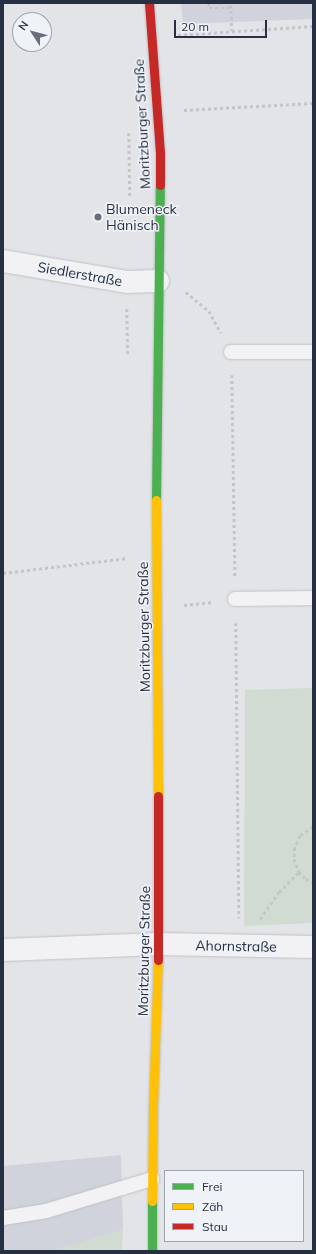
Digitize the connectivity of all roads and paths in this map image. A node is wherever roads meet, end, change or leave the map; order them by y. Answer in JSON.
{"nodes":[{"id":1,"x":149,"y":3,"type":"edge"},
{"id":2,"x":209,"y":3,"type":"edge"},
{"id":3,"x":313,"y":26,"type":"edge"},
{"id":4,"x":232,"y":31,"type":"junction"},
{"id":5,"x":152,"y":37,"type":"junction"},
{"id":6,"x":313,"y":103,"type":"edge"},
{"id":7,"x":180,"y":110,"type":"dead end"},
{"id":8,"x":129,"y":131,"type":"dead end"},
{"id":9,"x":130,"y":202,"type":"dead end"},
{"id":10,"x":3,"y":261,"type":"edge"},
{"id":11,"x":158,"y":281,"type":"junction"},
{"id":12,"x":185,"y":291,"type":"dead end"},
{"id":13,"x":232,"y":352,"type":"junction"},
{"id":14,"x":313,"y":352,"type":"edge"},
{"id":15,"x":128,"y":558,"type":"dead end"},
{"id":16,"x":3,"y":573,"type":"edge"},
{"id":17,"x":313,"y":598,"type":"edge"},
{"id":18,"x":236,"y":599,"type":"junction"},
{"id":19,"x":313,"y":827,"type":"edge"},
{"id":20,"x":299,"y":872,"type":"junction"},
{"id":21,"x":313,"y":882,"type":"edge"},
{"id":22,"x":159,"y":944,"type":"junction"},
{"id":23,"x":240,"y":947,"type":"junction"},
{"id":24,"x":313,"y":947,"type":"edge"},
{"id":25,"x":3,"y":950,"type":"edge"},
{"id":26,"x":152,"y":1179,"type":"junction"},
{"id":27,"x":3,"y":1218,"type":"edge"},
{"id":28,"x":152,"y":1251,"type":"edge"}],
"edges":[{"from":1,"to":5,"type":"street","name":"Moritzburger Straße"},
{"from":2,"to":4,"type":"path"},
{"from":3,"to":4,"type":"path"},
{"from":4,"to":5,"type":"path"},
{"from":5,"to":11,"type":"street","name":"Moritzburger Straße"},
{"from":6,"to":7,"type":"path"},
{"from":8,"to":9,"type":"path"},
{"from":10,"to":11,"type":"street","name":"Siedlerstraße"},
{"from":11,"to":22,"type":"street","name":"Moritzburger Straße"},
{"from":12,"to":13,"type":"path"},
{"from":13,"to":14,"type":"lane"},
{"from":13,"to":18,"type":"path"},
{"from":15,"to":16,"type":"path"},
{"from":17,"to":18,"type":"lane"},
{"from":18,"to":23,"type":"path"},
{"from":19,"to":20,"type":"path"},
{"from":20,"to":21,"type":"path"},
{"from":20,"to":23,"type":"path"},
{"from":22,"to":23,"type":"street","name":"Ahornstraße"},
{"from":22,"to":25,"type":"street","name":"Ahornstraße"},
{"from":22,"to":26,"type":"street","name":"Moritzburger Straße"},
{"from":23,"to":24,"type":"street","name":"Ahornstraße"},
{"from":26,"to":27,"type":"lane"},
{"from":26,"to":28,"type":"street","name":"Moritzburger Straße"}]}
